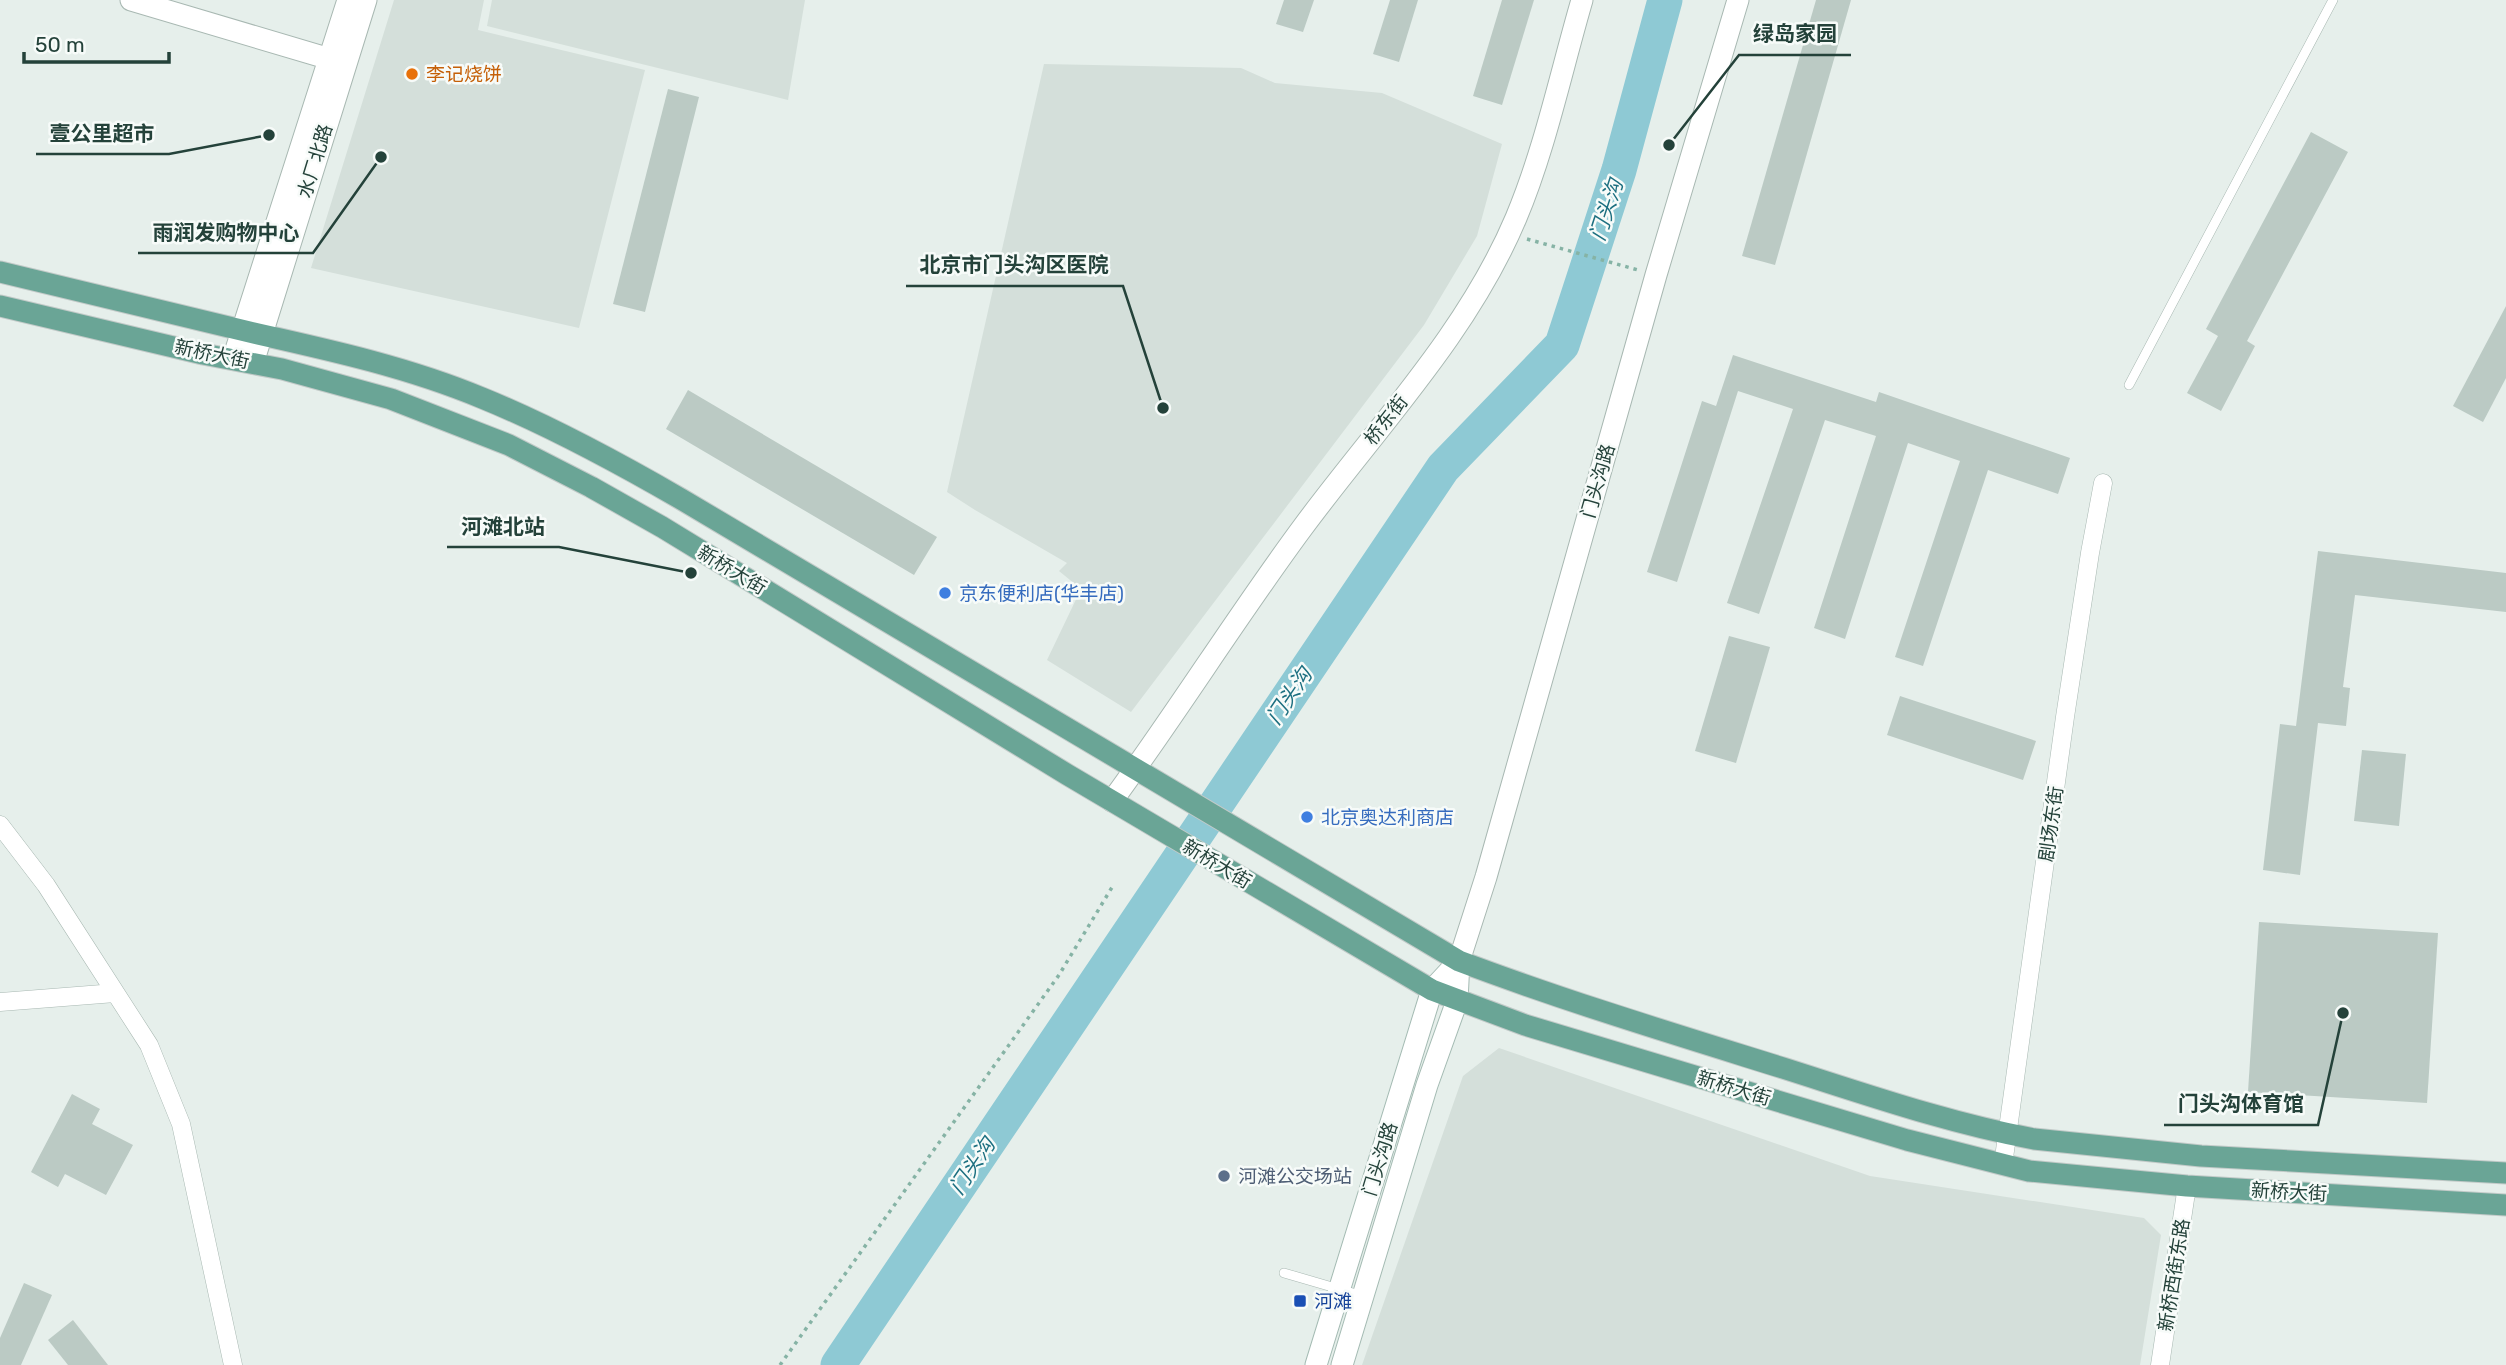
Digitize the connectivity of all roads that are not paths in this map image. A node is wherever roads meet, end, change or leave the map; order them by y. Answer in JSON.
{"nodes":[{"id":1,"x":131,"y":0,"type":"edge"},
{"id":2,"x":348,"y":0,"type":"edge"},
{"id":3,"x":366,"y":0,"type":"edge"},
{"id":4,"x":1582,"y":0,"type":"edge"},
{"id":5,"x":1738,"y":0,"type":"edge"},
{"id":6,"x":2333,"y":0,"type":"edge"},
{"id":7,"x":338,"y":61,"type":"junction"},
{"id":8,"x":0,"y":272,"type":"edge"},
{"id":9,"x":0,"y":306,"type":"edge"},
{"id":10,"x":251,"y":332,"type":"junction"},
{"id":11,"x":243,"y":361,"type":"junction"},
{"id":12,"x":2129,"y":385,"type":"dead end"},
{"id":13,"x":2103,"y":483,"type":"dead end"},
{"id":14,"x":1136,"y":769,"type":"junction"},
{"id":15,"x":1112,"y":801,"type":"junction"},
{"id":16,"x":0,"y":825,"type":"edge"},
{"id":17,"x":1459,"y":961,"type":"junction"},
{"id":18,"x":1432,"y":990,"type":"junction"},
{"id":19,"x":115,"y":993,"type":"junction"},
{"id":20,"x":1457,"y":1001,"type":"junction"},
{"id":21,"x":0,"y":1002,"type":"edge"},
{"id":22,"x":2007,"y":1134,"type":"junction"},
{"id":23,"x":2003,"y":1165,"type":"junction"},
{"id":24,"x":2506,"y":1173,"type":"edge"},
{"id":25,"x":2187,"y":1186,"type":"junction"},
{"id":26,"x":2506,"y":1205,"type":"edge"},
{"id":27,"x":1284,"y":1273,"type":"dead end"},
{"id":28,"x":1340,"y":1290,"type":"junction"},
{"id":29,"x":1363,"y":1297,"type":"junction"},
{"id":30,"x":233,"y":1365,"type":"edge"},
{"id":31,"x":1316,"y":1365,"type":"edge"},
{"id":32,"x":1342,"y":1365,"type":"edge"},
{"id":33,"x":2160,"y":1365,"type":"edge"}],
"edges":[{"from":1,"to":7,"type":"street"},
{"from":2,"to":7,"type":"street"},
{"from":3,"to":7,"type":"street","name":"水厂北路"},
{"from":4,"to":14,"type":"street","name":"桥东街"},
{"from":5,"to":17,"type":"street","name":"门头沟路"},
{"from":6,"to":12,"type":"lane"},
{"from":7,"to":10,"type":"street","name":"水厂北路"},
{"from":8,"to":10,"type":"main road","name":"新桥大街"},
{"from":9,"to":11,"type":"main road","name":"新桥大街"},
{"from":10,"to":11,"type":"street","name":"水厂北路"},
{"from":10,"to":14,"type":"main road","name":"新桥大街"},
{"from":11,"to":15,"type":"main road","name":"新桥大街"},
{"from":13,"to":22,"type":"street","name":"剧场东街"},
{"from":14,"to":15,"type":"street","name":"桥东街"},
{"from":14,"to":17,"type":"main road","name":"新桥大街"},
{"from":15,"to":18,"type":"main road","name":"新桥大街"},
{"from":16,"to":19,"type":"street"},
{"from":17,"to":18,"type":"street","name":"门头沟路"},
{"from":17,"to":20,"type":"street","name":"门头沟路"},
{"from":17,"to":22,"type":"main road","name":"新桥大街"},
{"from":18,"to":20,"type":"main road","name":"新桥大街"},
{"from":18,"to":28,"type":"street","name":"门头沟路"},
{"from":19,"to":21,"type":"street"},
{"from":19,"to":30,"type":"street"},
{"from":20,"to":23,"type":"main road","name":"新桥大街"},
{"from":20,"to":29,"type":"street","name":"门头沟路"},
{"from":22,"to":23,"type":"street","name":"剧场东街"},
{"from":22,"to":24,"type":"main road","name":"新桥大街"},
{"from":23,"to":25,"type":"main road","name":"新桥大街"},
{"from":25,"to":26,"type":"main road","name":"新桥大街"},
{"from":25,"to":33,"type":"street","name":"新桥西街东路"},
{"from":27,"to":28,"type":"lane"},
{"from":28,"to":29,"type":"lane"},
{"from":28,"to":31,"type":"street","name":"门头沟路"},
{"from":29,"to":32,"type":"street","name":"门头沟路"}]}
